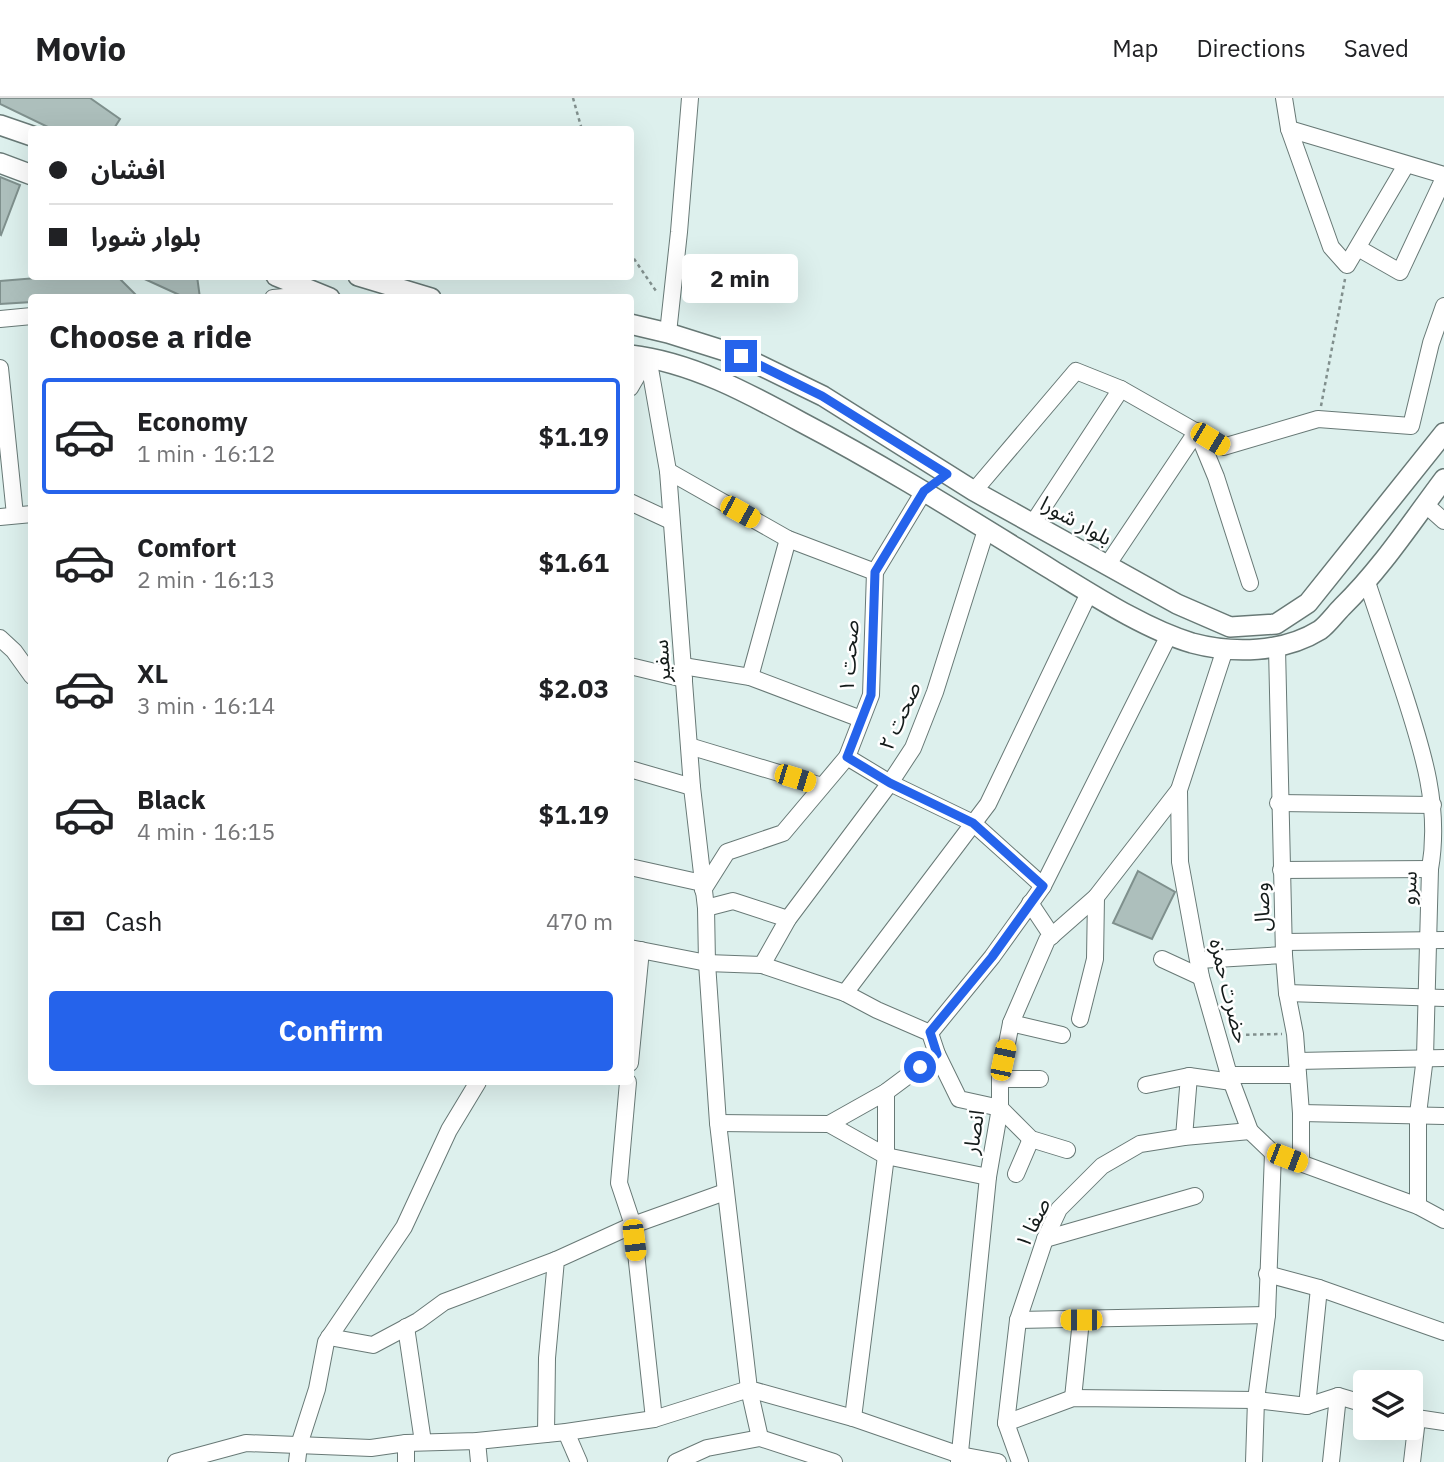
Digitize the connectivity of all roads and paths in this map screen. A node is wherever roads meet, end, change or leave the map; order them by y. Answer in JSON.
{"nodes":[{"id":1,"x":573,"y":98,"type":"edge"},
{"id":2,"x":690,"y":98,"type":"edge"},
{"id":3,"x":1284,"y":98,"type":"edge"},
{"id":4,"x":0,"y":124,"type":"edge"},
{"id":5,"x":581,"y":126,"type":"edge"},
{"id":6,"x":1289,"y":128,"type":"junction"},
{"id":7,"x":28,"y":134,"type":"edge"},
{"id":8,"x":0,"y":163,"type":"edge"},
{"id":9,"x":1406,"y":165,"type":"junction"},
{"id":10,"x":28,"y":174,"type":"edge"},
{"id":11,"x":1444,"y":177,"type":"edge"},
{"id":12,"x":1358,"y":247,"type":"junction"},
{"id":13,"x":634,"y":259,"type":"edge"},
{"id":14,"x":1348,"y":265,"type":"junction"},
{"id":15,"x":286,"y":280,"type":"edge"},
{"id":16,"x":371,"y":280,"type":"edge"},
{"id":17,"x":657,"y":292,"type":"dead end"},
{"id":18,"x":320,"y":294,"type":"edge"},
{"id":19,"x":418,"y":294,"type":"edge"},
{"id":20,"x":1444,"y":306,"type":"edge"},
{"id":21,"x":28,"y":316,"type":"edge"},
{"id":22,"x":0,"y":319,"type":"edge"},
{"id":23,"x":634,"y":324,"type":"edge"},
{"id":24,"x":669,"y":324,"type":"junction"},
{"id":25,"x":639,"y":356,"type":"edge"},
{"id":26,"x":0,"y":368,"type":"edge"},
{"id":27,"x":634,"y":374,"type":"edge"},
{"id":28,"x":1121,"y":389,"type":"junction"},
{"id":29,"x":1318,"y":419,"type":"junction"},
{"id":30,"x":1197,"y":431,"type":"junction"},
{"id":31,"x":1444,"y":433,"type":"edge"},
{"id":32,"x":668,"y":471,"type":"junction"},
{"id":33,"x":947,"y":474,"type":"junction"},
{"id":34,"x":1444,"y":479,"type":"edge"},
{"id":35,"x":924,"y":491,"type":"junction"},
{"id":36,"x":974,"y":491,"type":"junction"},
{"id":37,"x":634,"y":504,"type":"edge"},
{"id":38,"x":1425,"y":504,"type":"junction"},
{"id":39,"x":15,"y":516,"type":"edge"},
{"id":40,"x":671,"y":520,"type":"junction"},
{"id":41,"x":1444,"y":521,"type":"edge"},
{"id":42,"x":1033,"y":523,"type":"junction"},
{"id":43,"x":986,"y":530,"type":"junction"},
{"id":44,"x":788,"y":539,"type":"junction"},
{"id":45,"x":1108,"y":565,"type":"junction"},
{"id":46,"x":875,"y":572,"type":"junction"},
{"id":47,"x":1367,"y":582,"type":"junction"},
{"id":48,"x":1250,"y":583,"type":"dead end"},
{"id":49,"x":1089,"y":593,"type":"junction"},
{"id":50,"x":1169,"y":635,"type":"junction"},
{"id":51,"x":0,"y":638,"type":"edge"},
{"id":52,"x":1277,"y":648,"type":"junction"},
{"id":53,"x":1225,"y":649,"type":"junction"},
{"id":54,"x":634,"y":667,"type":"edge"},
{"id":55,"x":28,"y":670,"type":"edge"},
{"id":56,"x":684,"y":673,"type":"junction"},
{"id":57,"x":750,"y":677,"type":"junction"},
{"id":58,"x":861,"y":719,"type":"junction"},
{"id":59,"x":690,"y":746,"type":"junction"},
{"id":60,"x":847,"y":757,"type":"junction"},
{"id":61,"x":634,"y":770,"type":"edge"},
{"id":62,"x":890,"y":783,"type":"junction"},
{"id":63,"x":822,"y":786,"type":"junction"},
{"id":64,"x":692,"y":787,"type":"junction"},
{"id":65,"x":1179,"y":790,"type":"junction"},
{"id":66,"x":1279,"y":803,"type":"junction"},
{"id":67,"x":1433,"y":805,"type":"junction"},
{"id":68,"x":973,"y":823,"type":"junction"},
{"id":69,"x":1440,"y":841,"type":"edge"},
{"id":70,"x":634,"y":868,"type":"edge"},
{"id":71,"x":1430,"y":869,"type":"junction"},
{"id":72,"x":1281,"y":870,"type":"junction"},
{"id":73,"x":702,"y":886,"type":"junction"},
{"id":74,"x":1043,"y":886,"type":"junction"},
{"id":75,"x":1096,"y":897,"type":"junction"},
{"id":76,"x":1030,"y":903,"type":"junction"},
{"id":77,"x":706,"y":908,"type":"junction"},
{"id":78,"x":788,"y":919,"type":"junction"},
{"id":79,"x":1052,"y":936,"type":"junction"},
{"id":80,"x":1436,"y":940,"type":"edge"},
{"id":81,"x":635,"y":949,"type":"edge"},
{"id":82,"x":1284,"y":949,"type":"junction"},
{"id":83,"x":1163,"y":959,"type":"dead end"},
{"id":84,"x":1199,"y":960,"type":"junction"},
{"id":85,"x":707,"y":963,"type":"junction"},
{"id":86,"x":762,"y":965,"type":"junction"},
{"id":87,"x":634,"y":972,"type":"edge"},
{"id":88,"x":1201,"y":977,"type":"junction"},
{"id":89,"x":845,"y":993,"type":"junction"},
{"id":90,"x":1287,"y":993,"type":"junction"},
{"id":91,"x":1436,"y":999,"type":"edge"},
{"id":92,"x":1080,"y":1019,"type":"dead end"},
{"id":93,"x":1011,"y":1023,"type":"junction"},
{"id":94,"x":930,"y":1032,"type":"junction"},
{"id":95,"x":1295,"y":1034,"type":"junction"},
{"id":96,"x":1062,"y":1035,"type":"dead end"},
{"id":97,"x":1217,"y":1035,"type":"junction"},
{"id":98,"x":937,"y":1054,"type":"junction"},
{"id":99,"x":1425,"y":1057,"type":"junction"},
{"id":100,"x":1444,"y":1058,"type":"edge"},
{"id":101,"x":1297,"y":1068,"type":"junction"},
{"id":102,"x":1189,"y":1076,"type":"junction"},
{"id":103,"x":1230,"y":1078,"type":"junction"},
{"id":104,"x":1000,"y":1079,"type":"junction"},
{"id":105,"x":1040,"y":1079,"type":"dead end"},
{"id":106,"x":476,"y":1085,"type":"edge"},
{"id":107,"x":628,"y":1085,"type":"edge"},
{"id":108,"x":1146,"y":1085,"type":"dead end"},
{"id":109,"x":886,"y":1092,"type":"junction"},
{"id":110,"x":1000,"y":1108,"type":"junction"},
{"id":111,"x":1301,"y":1113,"type":"junction"},
{"id":112,"x":1419,"y":1114,"type":"junction"},
{"id":113,"x":1444,"y":1116,"type":"edge"},
{"id":114,"x":718,"y":1123,"type":"junction"},
{"id":115,"x":829,"y":1124,"type":"junction"},
{"id":116,"x":1251,"y":1130,"type":"junction"},
{"id":117,"x":1184,"y":1137,"type":"junction"},
{"id":118,"x":1031,"y":1139,"type":"junction"},
{"id":119,"x":1067,"y":1150,"type":"dead end"},
{"id":120,"x":1273,"y":1153,"type":"junction"},
{"id":121,"x":886,"y":1156,"type":"junction"},
{"id":122,"x":1301,"y":1163,"type":"junction"},
{"id":123,"x":1016,"y":1174,"type":"dead end"},
{"id":124,"x":988,"y":1177,"type":"junction"},
{"id":125,"x":725,"y":1192,"type":"junction"},
{"id":126,"x":1195,"y":1196,"type":"dead end"},
{"id":127,"x":1418,"y":1206,"type":"junction"},
{"id":128,"x":1444,"y":1220,"type":"edge"},
{"id":129,"x":632,"y":1225,"type":"junction"},
{"id":130,"x":1045,"y":1239,"type":"junction"},
{"id":131,"x":556,"y":1260,"type":"junction"},
{"id":132,"x":1267,"y":1274,"type":"junction"},
{"id":133,"x":1319,"y":1288,"type":"junction"},
{"id":134,"x":1267,"y":1315,"type":"junction"},
{"id":135,"x":1018,"y":1320,"type":"junction"},
{"id":136,"x":1081,"y":1320,"type":"junction"},
{"id":137,"x":406,"y":1327,"type":"junction"},
{"id":138,"x":1444,"y":1332,"type":"edge"},
{"id":139,"x":329,"y":1337,"type":"junction"},
{"id":140,"x":749,"y":1389,"type":"junction"},
{"id":141,"x":1338,"y":1396,"type":"junction"},
{"id":142,"x":1073,"y":1398,"type":"junction"},
{"id":143,"x":1256,"y":1400,"type":"junction"},
{"id":144,"x":1353,"y":1400,"type":"edge"},
{"id":145,"x":1307,"y":1406,"type":"junction"},
{"id":146,"x":654,"y":1419,"type":"junction"},
{"id":147,"x":853,"y":1419,"type":"junction"},
{"id":148,"x":1423,"y":1419,"type":"edge"},
{"id":149,"x":1444,"y":1422,"type":"edge"},
{"id":150,"x":1006,"y":1423,"type":"junction"},
{"id":151,"x":566,"y":1432,"type":"junction"},
{"id":152,"x":546,"y":1434,"type":"junction"},
{"id":153,"x":761,"y":1438,"type":"junction"},
{"id":154,"x":1413,"y":1440,"type":"edge"},
{"id":155,"x":477,"y":1441,"type":"junction"},
{"id":156,"x":423,"y":1442,"type":"junction"},
{"id":157,"x":406,"y":1443,"type":"junction"},
{"id":158,"x":299,"y":1445,"type":"junction"},
{"id":159,"x":960,"y":1458,"type":"edge"},
{"id":160,"x":176,"y":1462,"type":"edge"},
{"id":161,"x":296,"y":1462,"type":"edge"},
{"id":162,"x":406,"y":1462,"type":"edge"},
{"id":163,"x":479,"y":1462,"type":"edge"},
{"id":164,"x":579,"y":1462,"type":"edge"},
{"id":165,"x":676,"y":1462,"type":"edge"},
{"id":166,"x":834,"y":1462,"type":"edge"},
{"id":167,"x":998,"y":1462,"type":"edge"},
{"id":168,"x":1020,"y":1462,"type":"edge"},
{"id":169,"x":1254,"y":1462,"type":"edge"},
{"id":170,"x":1331,"y":1462,"type":"edge"},
{"id":171,"x":1412,"y":1462,"type":"edge"}],
"edges":[{"from":1,"to":5,"type":"path"},
{"from":2,"to":24,"type":"street"},
{"from":3,"to":6,"type":"street"},
{"from":4,"to":7,"type":"main road"},
{"from":6,"to":9,"type":"street"},
{"from":6,"to":14,"type":"street"},
{"from":8,"to":10,"type":"main road"},
{"from":9,"to":11,"type":"street"},
{"from":9,"to":12,"type":"street"},
{"from":11,"to":12,"type":"street"},
{"from":12,"to":14,"type":"street"},
{"from":13,"to":17,"type":"path"},
{"from":14,"to":29,"type":"path"},
{"from":15,"to":18,"type":"main road"},
{"from":16,"to":19,"type":"main road"},
{"from":20,"to":29,"type":"street"},
{"from":21,"to":22,"type":"street"},
{"from":23,"to":24,"type":"main road","name":"بلوار شورا"},
{"from":24,"to":33,"type":"main road","name":"بلوار شورا"},
{"from":25,"to":27,"type":"street"},
{"from":25,"to":32,"type":"street","name":"سفیر"},
{"from":25,"to":35,"type":"main road"},
{"from":26,"to":39,"type":"street"},
{"from":28,"to":30,"type":"street"},
{"from":28,"to":36,"type":"street"},
{"from":28,"to":42,"type":"street"},
{"from":29,"to":30,"type":"street"},
{"from":30,"to":45,"type":"street"},
{"from":30,"to":48,"type":"street"},
{"from":31,"to":45,"type":"main road","name":"بلوار شورا"},
{"from":32,"to":40,"type":"street","name":"سفیر"},
{"from":32,"to":44,"type":"street"},
{"from":33,"to":35,"type":"main road"},
{"from":33,"to":36,"type":"main road","name":"بلوار شورا"},
{"from":34,"to":38,"type":"main road"},
{"from":35,"to":43,"type":"main road"},
{"from":35,"to":46,"type":"street","name":"صحت ۱"},
{"from":36,"to":42,"type":"main road","name":"بلوار شورا"},
{"from":37,"to":40,"type":"street"},
{"from":38,"to":41,"type":"street"},
{"from":38,"to":47,"type":"main road"},
{"from":40,"to":56,"type":"street","name":"سفیر"},
{"from":42,"to":45,"type":"main road","name":"بلوار شورا"},
{"from":43,"to":49,"type":"main road"},
{"from":43,"to":62,"type":"street","name":"صحت ۲"},
{"from":44,"to":46,"type":"street"},
{"from":44,"to":57,"type":"street"},
{"from":46,"to":58,"type":"street","name":"صحت ۱"},
{"from":47,"to":52,"type":"main road"},
{"from":47,"to":67,"type":"street","name":"سرو"},
{"from":49,"to":50,"type":"main road"},
{"from":49,"to":68,"type":"street"},
{"from":50,"to":53,"type":"main road"},
{"from":50,"to":74,"type":"street"},
{"from":51,"to":55,"type":"street"},
{"from":52,"to":53,"type":"main road"},
{"from":52,"to":66,"type":"street","name":"وصال"},
{"from":53,"to":65,"type":"street","name":"حضرت حمزه"},
{"from":54,"to":56,"type":"street"},
{"from":56,"to":57,"type":"street"},
{"from":56,"to":59,"type":"street","name":"سفیر"},
{"from":57,"to":58,"type":"street"},
{"from":58,"to":60,"type":"street","name":"صحت ۱"},
{"from":59,"to":63,"type":"street"},
{"from":59,"to":64,"type":"street","name":"سفیر"},
{"from":60,"to":62,"type":"street"},
{"from":60,"to":63,"type":"street","name":"صحت ۱"},
{"from":61,"to":64,"type":"street"},
{"from":62,"to":68,"type":"street"},
{"from":62,"to":78,"type":"street","name":"صحت ۲"},
{"from":63,"to":73,"type":"street","name":"صحت ۱"},
{"from":64,"to":73,"type":"street","name":"سفیر"},
{"from":65,"to":75,"type":"street","name":"انصار"},
{"from":65,"to":84,"type":"street","name":"حضرت حمزه"},
{"from":66,"to":67,"type":"street"},
{"from":66,"to":72,"type":"street","name":"وصال"},
{"from":67,"to":69,"type":"street","name":"سرو"},
{"from":68,"to":74,"type":"street"},
{"from":68,"to":89,"type":"street"},
{"from":69,"to":71,"type":"street","name":"سرو"},
{"from":70,"to":73,"type":"street"},
{"from":71,"to":72,"type":"street"},
{"from":71,"to":80,"type":"street","name":"سرو"},
{"from":72,"to":82,"type":"street","name":"وصال"},
{"from":73,"to":77,"type":"street","name":"سفیر"},
{"from":74,"to":76,"type":"street"},
{"from":75,"to":79,"type":"street","name":"انصار"},
{"from":75,"to":92,"type":"street"},
{"from":76,"to":79,"type":"street"},
{"from":76,"to":94,"type":"street"},
{"from":77,"to":78,"type":"street"},
{"from":77,"to":85,"type":"street","name":"سفیر"},
{"from":78,"to":86,"type":"street","name":"صحت ۲"},
{"from":79,"to":93,"type":"street","name":"انصار"},
{"from":80,"to":82,"type":"street"},
{"from":80,"to":91,"type":"street","name":"سرو"},
{"from":81,"to":85,"type":"street"},
{"from":81,"to":87,"type":"street"},
{"from":82,"to":84,"type":"street"},
{"from":82,"to":90,"type":"street","name":"وصال"},
{"from":83,"to":88,"type":"street"},
{"from":84,"to":88,"type":"street","name":"حضرت حمزه"},
{"from":85,"to":86,"type":"street"},
{"from":85,"to":114,"type":"street","name":"سفیر"},
{"from":86,"to":89,"type":"street"},
{"from":88,"to":97,"type":"street","name":"حضرت حمزه"},
{"from":89,"to":94,"type":"street"},
{"from":90,"to":91,"type":"street"},
{"from":90,"to":95,"type":"street","name":"وصال"},
{"from":91,"to":99,"type":"street","name":"سرو"},
{"from":93,"to":96,"type":"street"},
{"from":93,"to":104,"type":"street","name":"انصار"},
{"from":94,"to":98,"type":"street"},
{"from":95,"to":97,"type":"path"},
{"from":95,"to":101,"type":"street","name":"وصال"},
{"from":97,"to":103,"type":"street","name":"حضرت حمزه"},
{"from":98,"to":109,"type":"street"},
{"from":98,"to":110,"type":"street"},
{"from":99,"to":100,"type":"street"},
{"from":99,"to":101,"type":"street"},
{"from":99,"to":112,"type":"street","name":"سرو"},
{"from":101,"to":103,"type":"street"},
{"from":101,"to":111,"type":"street","name":"وصال"},
{"from":102,"to":103,"type":"street"},
{"from":102,"to":108,"type":"street"},
{"from":102,"to":117,"type":"street"},
{"from":103,"to":116,"type":"street","name":"حضرت حمزه"},
{"from":104,"to":105,"type":"street"},
{"from":104,"to":110,"type":"street","name":"انصار"},
{"from":106,"to":139,"type":"street"},
{"from":107,"to":129,"type":"street"},
{"from":109,"to":115,"type":"street"},
{"from":109,"to":121,"type":"street"},
{"from":110,"to":118,"type":"street"},
{"from":110,"to":124,"type":"street","name":"انصار"},
{"from":111,"to":112,"type":"street"},
{"from":111,"to":122,"type":"street","name":"وصال"},
{"from":112,"to":113,"type":"street"},
{"from":112,"to":127,"type":"street","name":"سرو"},
{"from":114,"to":115,"type":"street"},
{"from":114,"to":125,"type":"street","name":"سفیر"},
{"from":115,"to":121,"type":"street"},
{"from":116,"to":117,"type":"street","name":"صفا ۱"},
{"from":116,"to":120,"type":"street","name":"حضرت حمزه"},
{"from":117,"to":130,"type":"street","name":"صفا ۱"},
{"from":118,"to":119,"type":"street"},
{"from":118,"to":123,"type":"street"},
{"from":120,"to":122,"type":"street","name":"حضرت حمزه"},
{"from":120,"to":132,"type":"street"},
{"from":121,"to":124,"type":"street"},
{"from":121,"to":147,"type":"street"},
{"from":122,"to":127,"type":"street","name":"حضرت حمزه"},
{"from":124,"to":159,"type":"street","name":"انصار"},
{"from":125,"to":129,"type":"street"},
{"from":125,"to":140,"type":"street","name":"سفیر"},
{"from":126,"to":130,"type":"street"},
{"from":127,"to":128,"type":"street","name":"حضرت حمزه"},
{"from":129,"to":131,"type":"street"},
{"from":129,"to":146,"type":"street"},
{"from":130,"to":135,"type":"street","name":"صفا ۱"},
{"from":131,"to":137,"type":"street"},
{"from":131,"to":152,"type":"street"},
{"from":132,"to":133,"type":"street"},
{"from":132,"to":134,"type":"street"},
{"from":133,"to":138,"type":"street"},
{"from":133,"to":145,"type":"street"},
{"from":134,"to":136,"type":"street"},
{"from":134,"to":143,"type":"street"},
{"from":135,"to":136,"type":"street"},
{"from":135,"to":150,"type":"street","name":"صفا ۱"},
{"from":136,"to":142,"type":"street"},
{"from":137,"to":139,"type":"street"},
{"from":137,"to":156,"type":"street"},
{"from":139,"to":158,"type":"street"},
{"from":140,"to":146,"type":"street"},
{"from":140,"to":147,"type":"street"},
{"from":140,"to":153,"type":"street","name":"سفیر"},
{"from":141,"to":144,"type":"street"},
{"from":141,"to":145,"type":"street"},
{"from":141,"to":170,"type":"street"},
{"from":142,"to":143,"type":"street"},
{"from":142,"to":150,"type":"street"},
{"from":143,"to":145,"type":"street"},
{"from":143,"to":169,"type":"street"},
{"from":146,"to":151,"type":"street"},
{"from":147,"to":159,"type":"street"},
{"from":148,"to":149,"type":"street"},
{"from":150,"to":168,"type":"street","name":"صفا ۱"},
{"from":151,"to":152,"type":"street"},
{"from":151,"to":164,"type":"street"},
{"from":152,"to":155,"type":"street"},
{"from":153,"to":165,"type":"street"},
{"from":153,"to":166,"type":"street"},
{"from":154,"to":171,"type":"street"},
{"from":155,"to":156,"type":"street"},
{"from":155,"to":163,"type":"street"},
{"from":156,"to":157,"type":"street"},
{"from":157,"to":158,"type":"street"},
{"from":157,"to":162,"type":"street"},
{"from":158,"to":160,"type":"street"},
{"from":158,"to":161,"type":"street"},
{"from":159,"to":167,"type":"street"}]}
